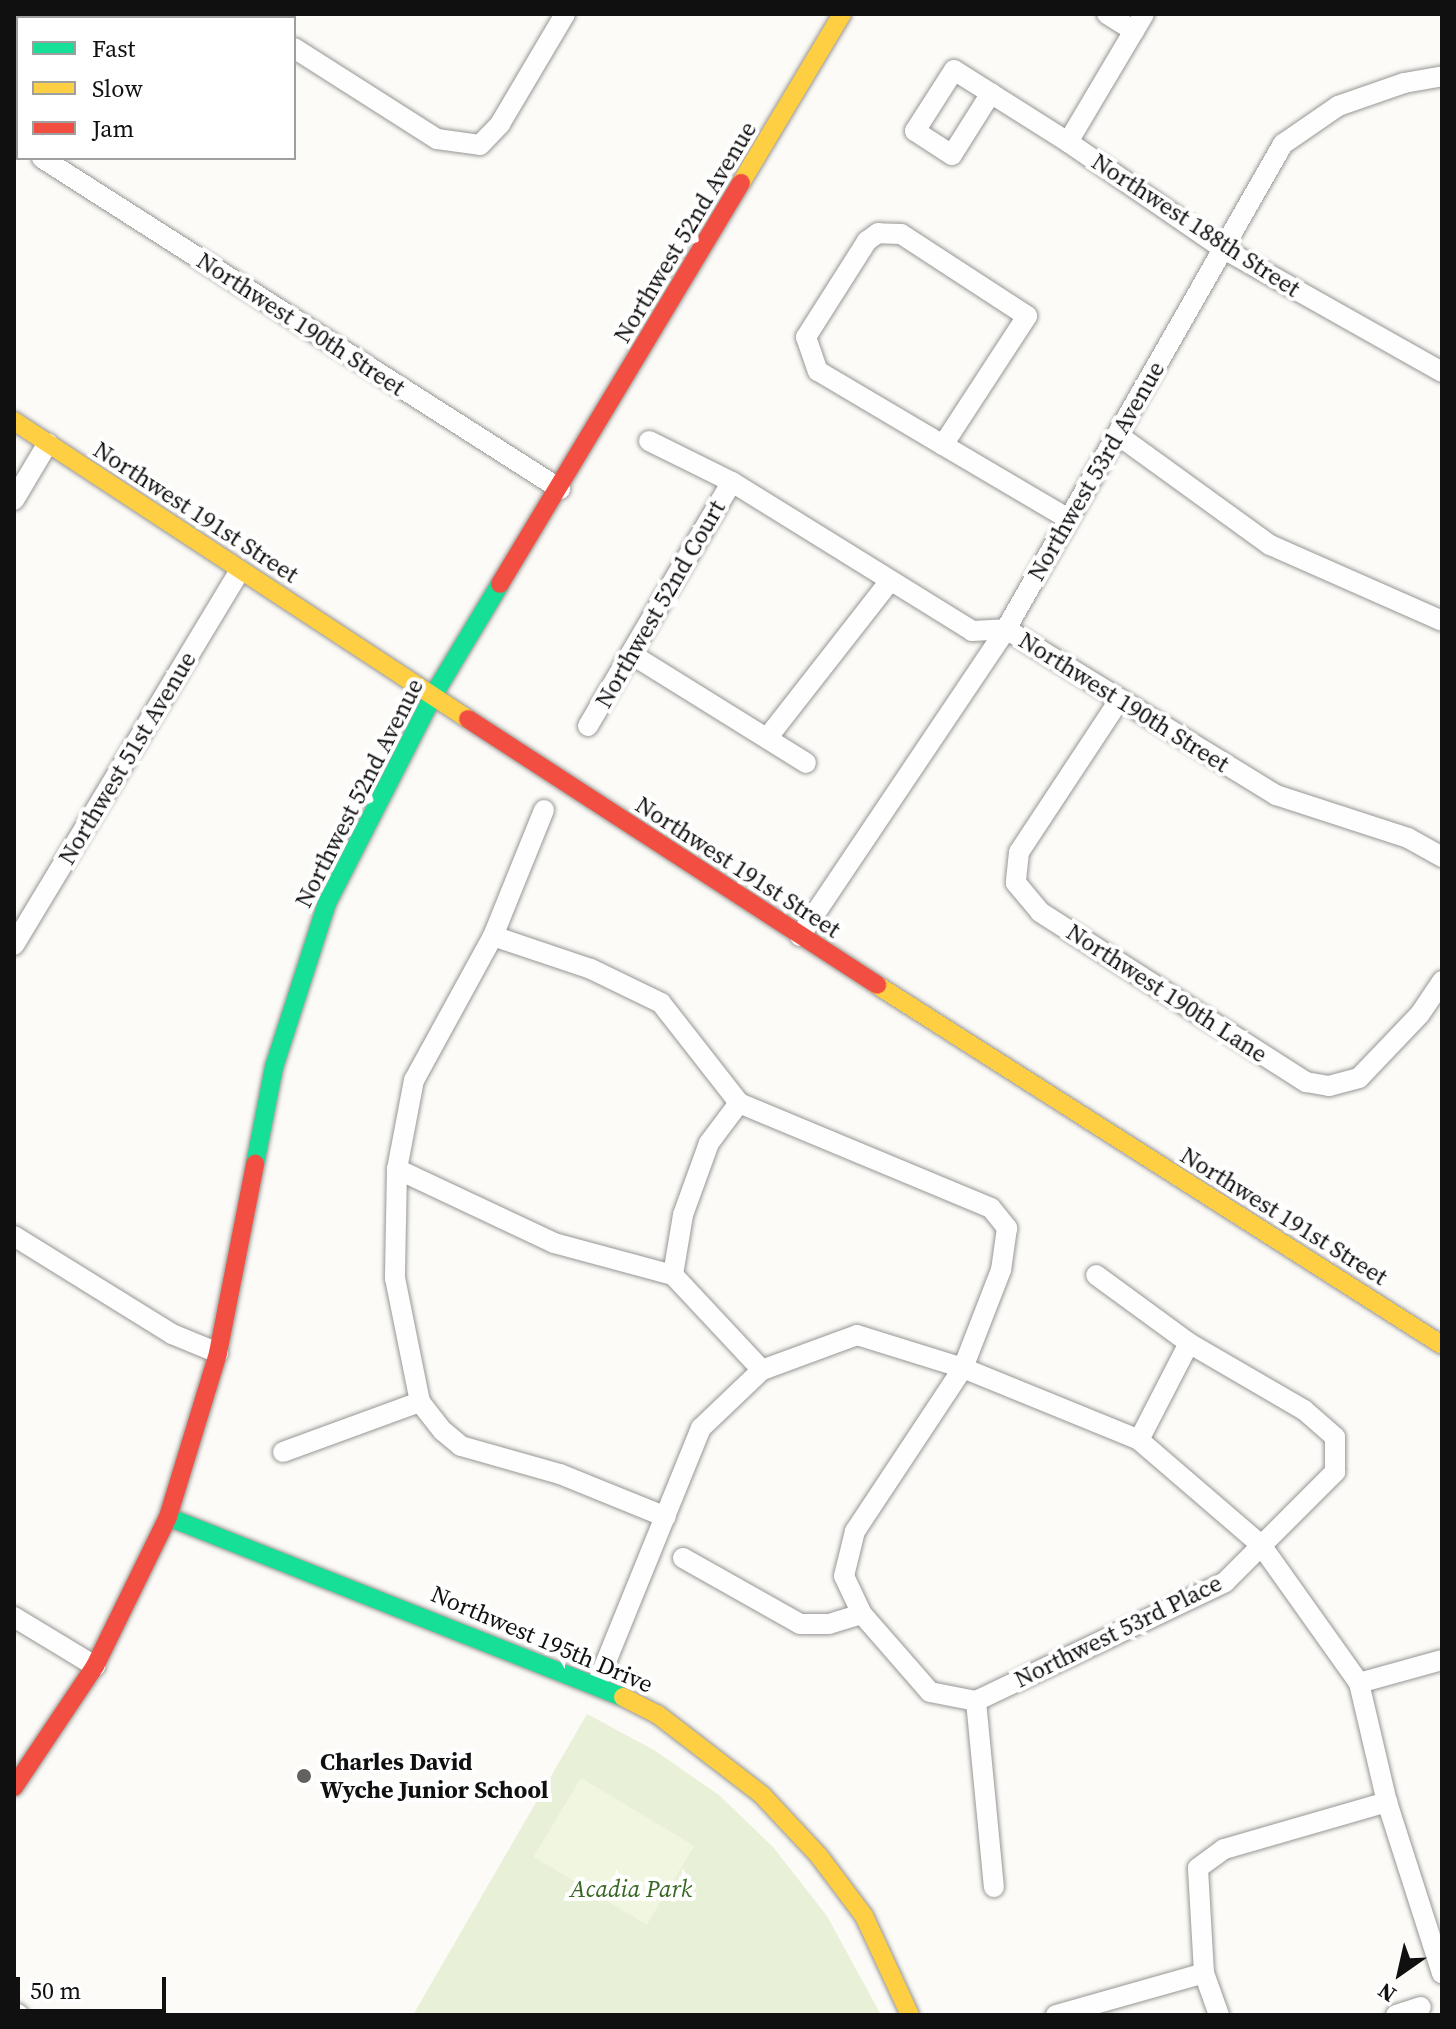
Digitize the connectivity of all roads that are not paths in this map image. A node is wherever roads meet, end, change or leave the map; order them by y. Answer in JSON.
{"nodes":[{"id":1,"x":565,"y":14,"type":"edge"},
{"id":2,"x":842,"y":14,"type":"edge"},
{"id":3,"x":1107,"y":14,"type":"edge"},
{"id":4,"x":1139,"y":22,"type":"edge"},
{"id":5,"x":296,"y":49,"type":"edge"},
{"id":6,"x":1442,"y":76,"type":"edge"},
{"id":7,"x":991,"y":93,"type":"junction"},
{"id":8,"x":1068,"y":142,"type":"junction"},
{"id":9,"x":45,"y":160,"type":"edge"},
{"id":10,"x":1222,"y":248,"type":"junction"},
{"id":11,"x":1442,"y":372,"type":"edge"},
{"id":12,"x":14,"y":421,"type":"edge"},
{"id":13,"x":1118,"y":435,"type":"junction"},
{"id":14,"x":649,"y":441,"type":"dead end"},
{"id":15,"x":48,"y":443,"type":"junction"},
{"id":16,"x":943,"y":445,"type":"junction"},
{"id":17,"x":732,"y":482,"type":"junction"},
{"id":18,"x":560,"y":489,"type":"junction"},
{"id":19,"x":14,"y":500,"type":"edge"},
{"id":20,"x":1067,"y":518,"type":"junction"},
{"id":21,"x":240,"y":571,"type":"junction"},
{"id":22,"x":889,"y":582,"type":"junction"},
{"id":23,"x":1442,"y":621,"type":"edge"},
{"id":24,"x":1006,"y":629,"type":"junction"},
{"id":25,"x":631,"y":654,"type":"junction"},
{"id":26,"x":434,"y":694,"type":"junction"},
{"id":27,"x":1120,"y":699,"type":"junction"},
{"id":28,"x":588,"y":726,"type":"dead end"},
{"id":29,"x":768,"y":737,"type":"junction"},
{"id":30,"x":806,"y":763,"type":"dead end"},
{"id":31,"x":544,"y":810,"type":"dead end"},
{"id":32,"x":1442,"y":857,"type":"edge"},
{"id":33,"x":493,"y":936,"type":"junction"},
{"id":34,"x":800,"y":936,"type":"junction"},
{"id":35,"x":14,"y":945,"type":"edge"},
{"id":36,"x":1442,"y":981,"type":"edge"},
{"id":37,"x":739,"y":1103,"type":"junction"},
{"id":38,"x":397,"y":1169,"type":"junction"},
{"id":39,"x":14,"y":1236,"type":"edge"},
{"id":40,"x":673,"y":1275,"type":"junction"},
{"id":41,"x":1096,"y":1275,"type":"dead end"},
{"id":42,"x":1189,"y":1343,"type":"junction"},
{"id":43,"x":1442,"y":1345,"type":"edge"},
{"id":44,"x":218,"y":1353,"type":"junction"},
{"id":45,"x":963,"y":1368,"type":"junction"},
{"id":46,"x":762,"y":1370,"type":"junction"},
{"id":47,"x":420,"y":1402,"type":"junction"},
{"id":48,"x":1139,"y":1440,"type":"junction"},
{"id":49,"x":283,"y":1452,"type":"dead end"},
{"id":50,"x":168,"y":1517,"type":"junction"},
{"id":51,"x":666,"y":1517,"type":"junction"},
{"id":52,"x":1261,"y":1545,"type":"junction"},
{"id":53,"x":683,"y":1558,"type":"dead end"},
{"id":54,"x":862,"y":1614,"type":"junction"},
{"id":55,"x":14,"y":1617,"type":"edge"},
{"id":56,"x":1442,"y":1660,"type":"edge"},
{"id":57,"x":95,"y":1666,"type":"junction"},
{"id":58,"x":1359,"y":1683,"type":"junction"},
{"id":59,"x":597,"y":1684,"type":"junction"},
{"id":60,"x":976,"y":1701,"type":"junction"},
{"id":61,"x":14,"y":1787,"type":"edge"},
{"id":62,"x":1387,"y":1802,"type":"junction"},
{"id":63,"x":994,"y":1887,"type":"dead end"},
{"id":64,"x":1442,"y":1970,"type":"edge"},
{"id":65,"x":1204,"y":1973,"type":"junction"},
{"id":66,"x":1421,"y":2007,"type":"dead end"},
{"id":67,"x":14,"y":2012,"type":"edge"},
{"id":68,"x":19,"y":2015,"type":"edge"},
{"id":69,"x":910,"y":2015,"type":"edge"},
{"id":70,"x":1056,"y":2015,"type":"edge"},
{"id":71,"x":1219,"y":2015,"type":"edge"},
{"id":72,"x":1396,"y":2015,"type":"edge"}],
"edges":[{"from":1,"to":5,"type":"street"},
{"from":2,"to":18,"type":"street","name":"Northwest 52nd Avenue"},
{"from":3,"to":4,"type":"street"},
{"from":4,"to":8,"type":"street"},
{"from":6,"to":10,"type":"street","name":"Northwest 53rd Avenue"},
{"from":7,"to":7,"type":"street","name":"Northwest 188th Street"},
{"from":7,"to":8,"type":"street","name":"Northwest 188th Street"},
{"from":8,"to":10,"type":"street","name":"Northwest 188th Street"},
{"from":9,"to":18,"type":"street","name":"Northwest 190th Street"},
{"from":10,"to":11,"type":"street","name":"Northwest 188th Street"},
{"from":10,"to":13,"type":"street","name":"Northwest 53rd Avenue"},
{"from":12,"to":15,"type":"street","name":"Northwest 191st Street"},
{"from":13,"to":20,"type":"street","name":"Northwest 53rd Avenue"},
{"from":13,"to":23,"type":"street"},
{"from":14,"to":17,"type":"street","name":"Northwest 190th Street"},
{"from":15,"to":19,"type":"street"},
{"from":15,"to":21,"type":"street","name":"Northwest 191st Street"},
{"from":16,"to":16,"type":"street"},
{"from":16,"to":20,"type":"street"},
{"from":17,"to":22,"type":"street","name":"Northwest 190th Street"},
{"from":17,"to":25,"type":"street","name":"Northwest 52nd Court"},
{"from":18,"to":26,"type":"street","name":"Northwest 52nd Avenue"},
{"from":20,"to":24,"type":"street","name":"Northwest 53rd Avenue"},
{"from":21,"to":26,"type":"street","name":"Northwest 191st Street"},
{"from":21,"to":35,"type":"street","name":"Northwest 51st Avenue"},
{"from":22,"to":24,"type":"street","name":"Northwest 190th Street"},
{"from":22,"to":29,"type":"street"},
{"from":24,"to":27,"type":"street","name":"Northwest 190th Street"},
{"from":24,"to":34,"type":"street","name":"Northwest 53rd Avenue"},
{"from":25,"to":28,"type":"street","name":"Northwest 52nd Court"},
{"from":25,"to":29,"type":"street"},
{"from":26,"to":34,"type":"street","name":"Northwest 191st Street"},
{"from":26,"to":44,"type":"street","name":"Northwest 52nd Avenue"},
{"from":27,"to":32,"type":"street","name":"Northwest 190th Street"},
{"from":27,"to":36,"type":"street","name":"Northwest 190th Lane"},
{"from":29,"to":30,"type":"street"},
{"from":31,"to":33,"type":"street"},
{"from":33,"to":37,"type":"street"},
{"from":33,"to":38,"type":"street"},
{"from":34,"to":43,"type":"street","name":"Northwest 191st Street"},
{"from":37,"to":40,"type":"street"},
{"from":37,"to":45,"type":"street"},
{"from":38,"to":40,"type":"street"},
{"from":38,"to":47,"type":"street"},
{"from":39,"to":44,"type":"street"},
{"from":40,"to":46,"type":"street"},
{"from":41,"to":42,"type":"street","name":"Northwest 53rd Place"},
{"from":42,"to":48,"type":"street"},
{"from":42,"to":52,"type":"street","name":"Northwest 53rd Place"},
{"from":44,"to":50,"type":"street","name":"Northwest 52nd Avenue"},
{"from":45,"to":46,"type":"street"},
{"from":45,"to":48,"type":"street"},
{"from":45,"to":54,"type":"street"},
{"from":46,"to":51,"type":"street"},
{"from":47,"to":49,"type":"street"},
{"from":47,"to":51,"type":"street"},
{"from":48,"to":52,"type":"street"},
{"from":50,"to":57,"type":"street","name":"Northwest 52nd Avenue"},
{"from":50,"to":59,"type":"street","name":"Northwest 195th Drive"},
{"from":51,"to":59,"type":"street"},
{"from":52,"to":58,"type":"street"},
{"from":52,"to":60,"type":"street","name":"Northwest 53rd Place"},
{"from":53,"to":54,"type":"street"},
{"from":54,"to":60,"type":"street"},
{"from":55,"to":57,"type":"street"},
{"from":56,"to":58,"type":"street"},
{"from":57,"to":61,"type":"street","name":"Northwest 52nd Avenue"},
{"from":58,"to":62,"type":"street"},
{"from":59,"to":69,"type":"street","name":"Northwest 195th Drive"},
{"from":60,"to":63,"type":"street"},
{"from":62,"to":64,"type":"street"},
{"from":62,"to":65,"type":"street"},
{"from":65,"to":70,"type":"street"},
{"from":65,"to":71,"type":"street"},
{"from":66,"to":72,"type":"street"},
{"from":67,"to":68,"type":"street"}]}
